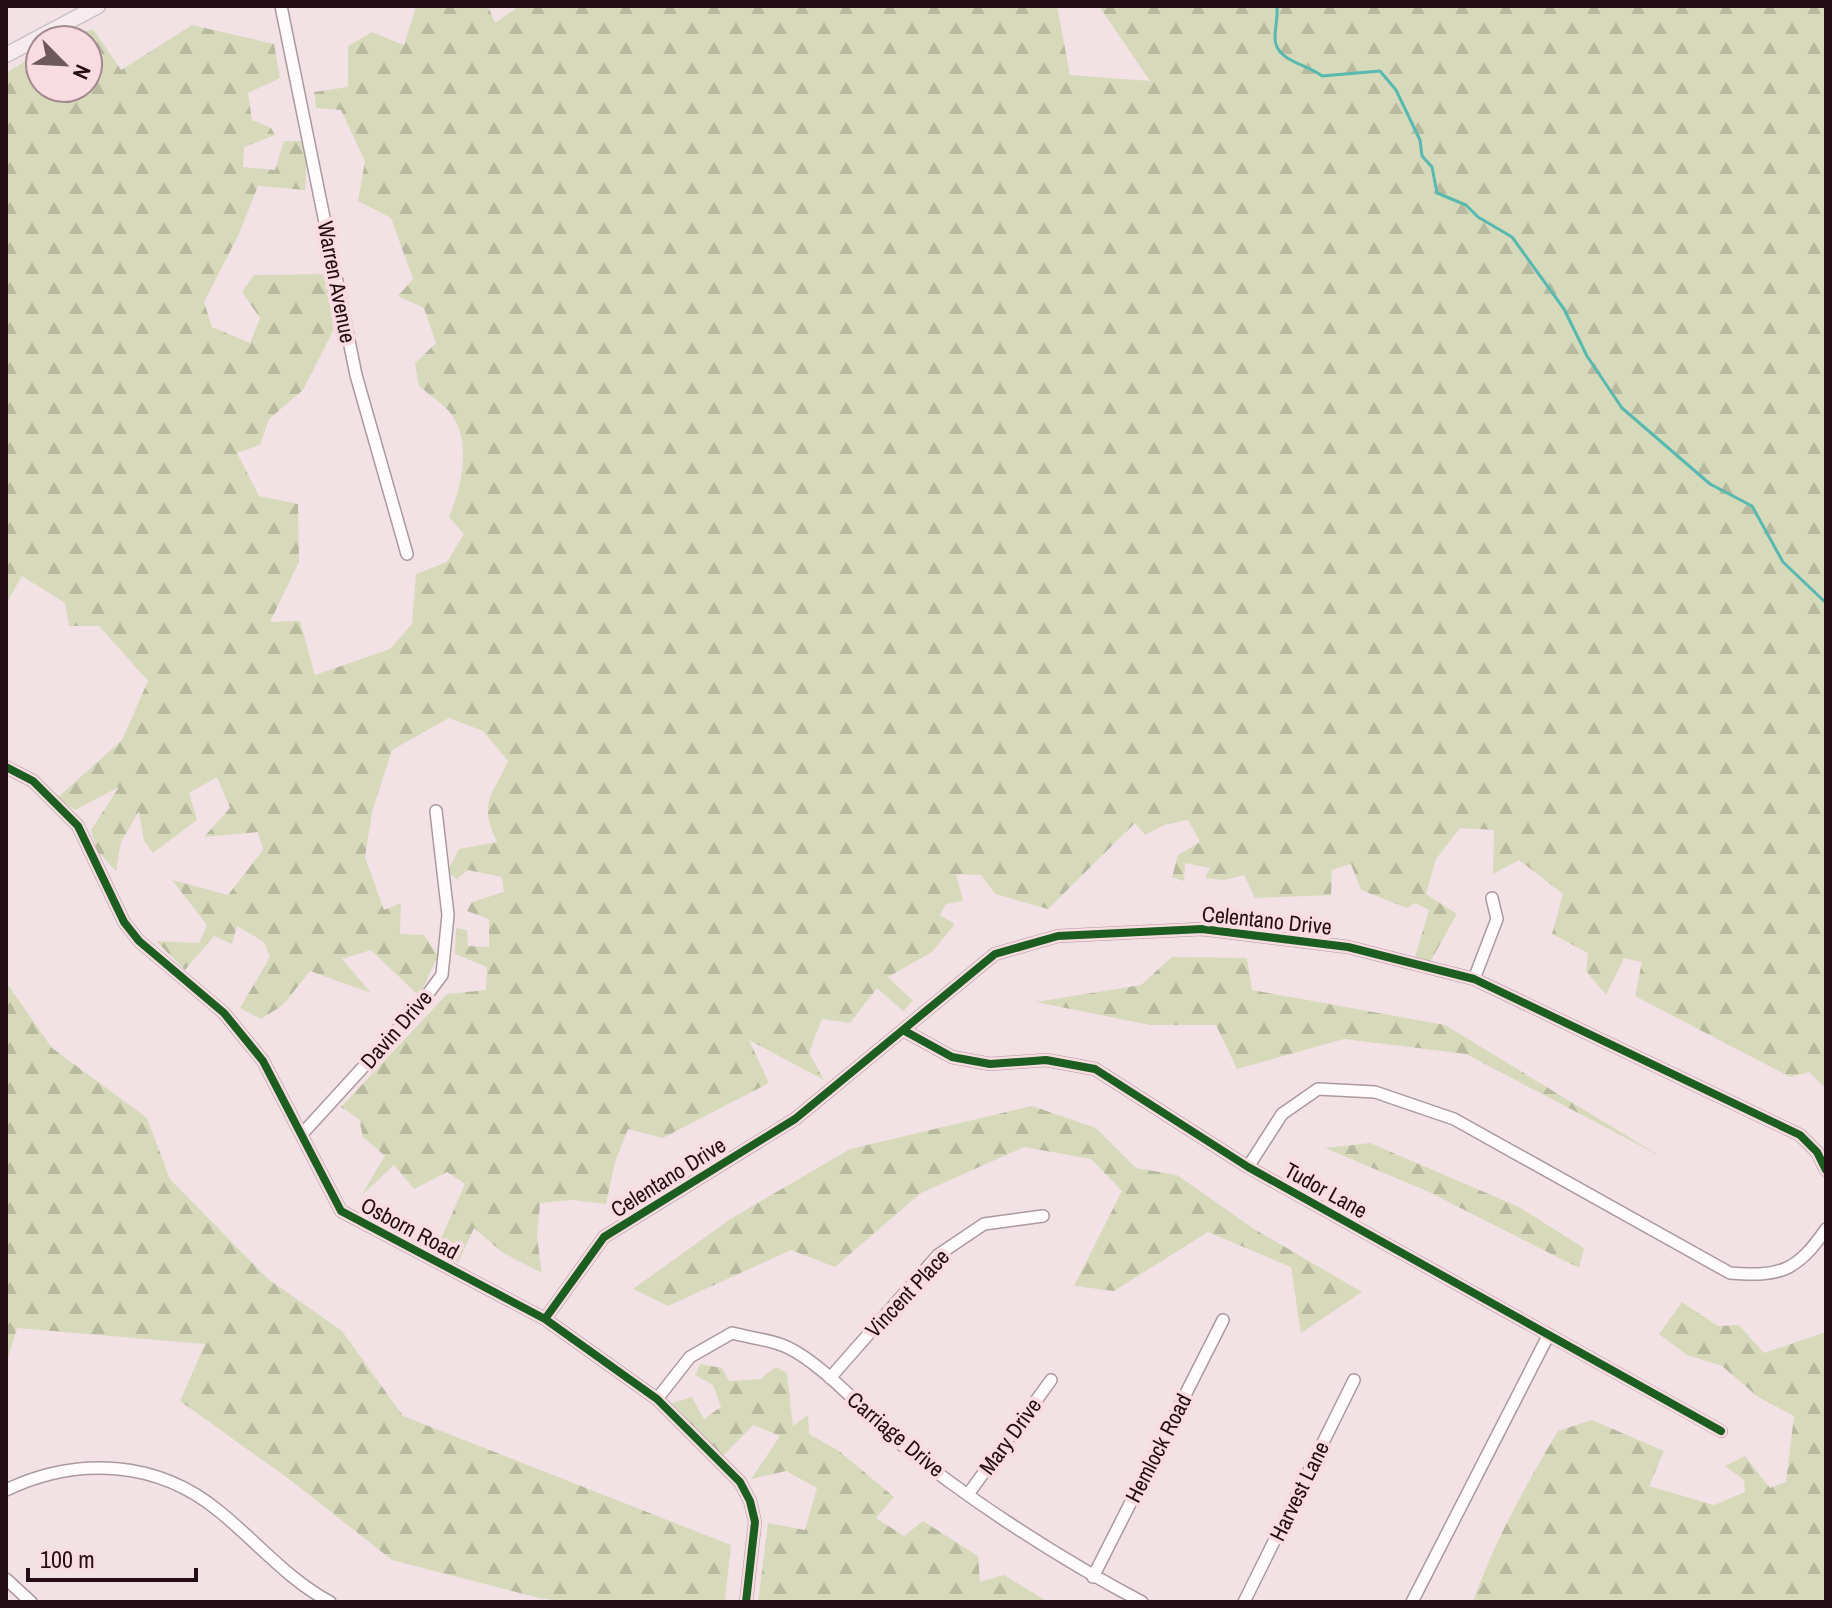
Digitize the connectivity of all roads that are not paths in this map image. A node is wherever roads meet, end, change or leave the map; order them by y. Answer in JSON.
{"nodes":[{"id":1,"x":98,"y":6,"type":"edge"},
{"id":2,"x":281,"y":6,"type":"edge"},
{"id":3,"x":6,"y":55,"type":"edge"},
{"id":4,"x":407,"y":554,"type":"dead end"},
{"id":5,"x":7,"y":769,"type":"edge"},
{"id":6,"x":436,"y":811,"type":"dead end"},
{"id":7,"x":1492,"y":898,"type":"dead end"},
{"id":8,"x":1474,"y":979,"type":"junction"},
{"id":9,"x":903,"y":1030,"type":"junction"},
{"id":10,"x":302,"y":1134,"type":"junction"},
{"id":11,"x":1248,"y":1167,"type":"junction"},
{"id":12,"x":1826,"y":1170,"type":"edge"},
{"id":13,"x":1043,"y":1216,"type":"dead end"},
{"id":14,"x":1826,"y":1229,"type":"edge"},
{"id":15,"x":545,"y":1319,"type":"junction"},
{"id":16,"x":1223,"y":1320,"type":"dead end"},
{"id":17,"x":1548,"y":1336,"type":"junction"},
{"id":18,"x":830,"y":1378,"type":"junction"},
{"id":19,"x":1051,"y":1380,"type":"dead end"},
{"id":20,"x":1354,"y":1380,"type":"dead end"},
{"id":21,"x":657,"y":1399,"type":"junction"},
{"id":22,"x":1721,"y":1431,"type":"dead end"},
{"id":23,"x":6,"y":1490,"type":"edge"},
{"id":24,"x":969,"y":1493,"type":"junction"},
{"id":25,"x":1093,"y":1577,"type":"junction"},
{"id":26,"x":6,"y":1579,"type":"edge"},
{"id":27,"x":31,"y":1602,"type":"edge"},
{"id":28,"x":330,"y":1602,"type":"edge"},
{"id":29,"x":746,"y":1602,"type":"edge"},
{"id":30,"x":1142,"y":1602,"type":"edge"},
{"id":31,"x":1244,"y":1602,"type":"edge"},
{"id":32,"x":1412,"y":1602,"type":"edge"}],
"edges":[{"from":1,"to":3,"type":"main road"},
{"from":2,"to":4,"type":"street","name":"Warren Avenue"},
{"from":5,"to":10,"type":"street","name":"Osborn Road"},
{"from":6,"to":10,"type":"street","name":"Davin Drive"},
{"from":7,"to":8,"type":"street"},
{"from":8,"to":9,"type":"street","name":"Celentano Drive"},
{"from":8,"to":12,"type":"street","name":"Celentano Drive"},
{"from":9,"to":11,"type":"street","name":"Tudor Lane"},
{"from":9,"to":15,"type":"street","name":"Celentano Drive"},
{"from":10,"to":15,"type":"street","name":"Osborn Road"},
{"from":11,"to":14,"type":"street"},
{"from":11,"to":17,"type":"street","name":"Tudor Lane"},
{"from":13,"to":18,"type":"street","name":"Vincent Place"},
{"from":15,"to":21,"type":"street","name":"Osborn Road"},
{"from":16,"to":25,"type":"street","name":"Hemlock Road"},
{"from":17,"to":22,"type":"street","name":"Tudor Lane"},
{"from":17,"to":32,"type":"street"},
{"from":18,"to":21,"type":"street","name":"Carriage Drive"},
{"from":18,"to":24,"type":"street","name":"Carriage Drive"},
{"from":19,"to":24,"type":"street","name":"Mary Drive"},
{"from":20,"to":31,"type":"street","name":"Harvest Lane"},
{"from":21,"to":29,"type":"street","name":"Osborn Road"},
{"from":23,"to":28,"type":"street"},
{"from":24,"to":25,"type":"street","name":"Carriage Drive"},
{"from":25,"to":30,"type":"street","name":"Carriage Drive"},
{"from":26,"to":27,"type":"street"}]}
